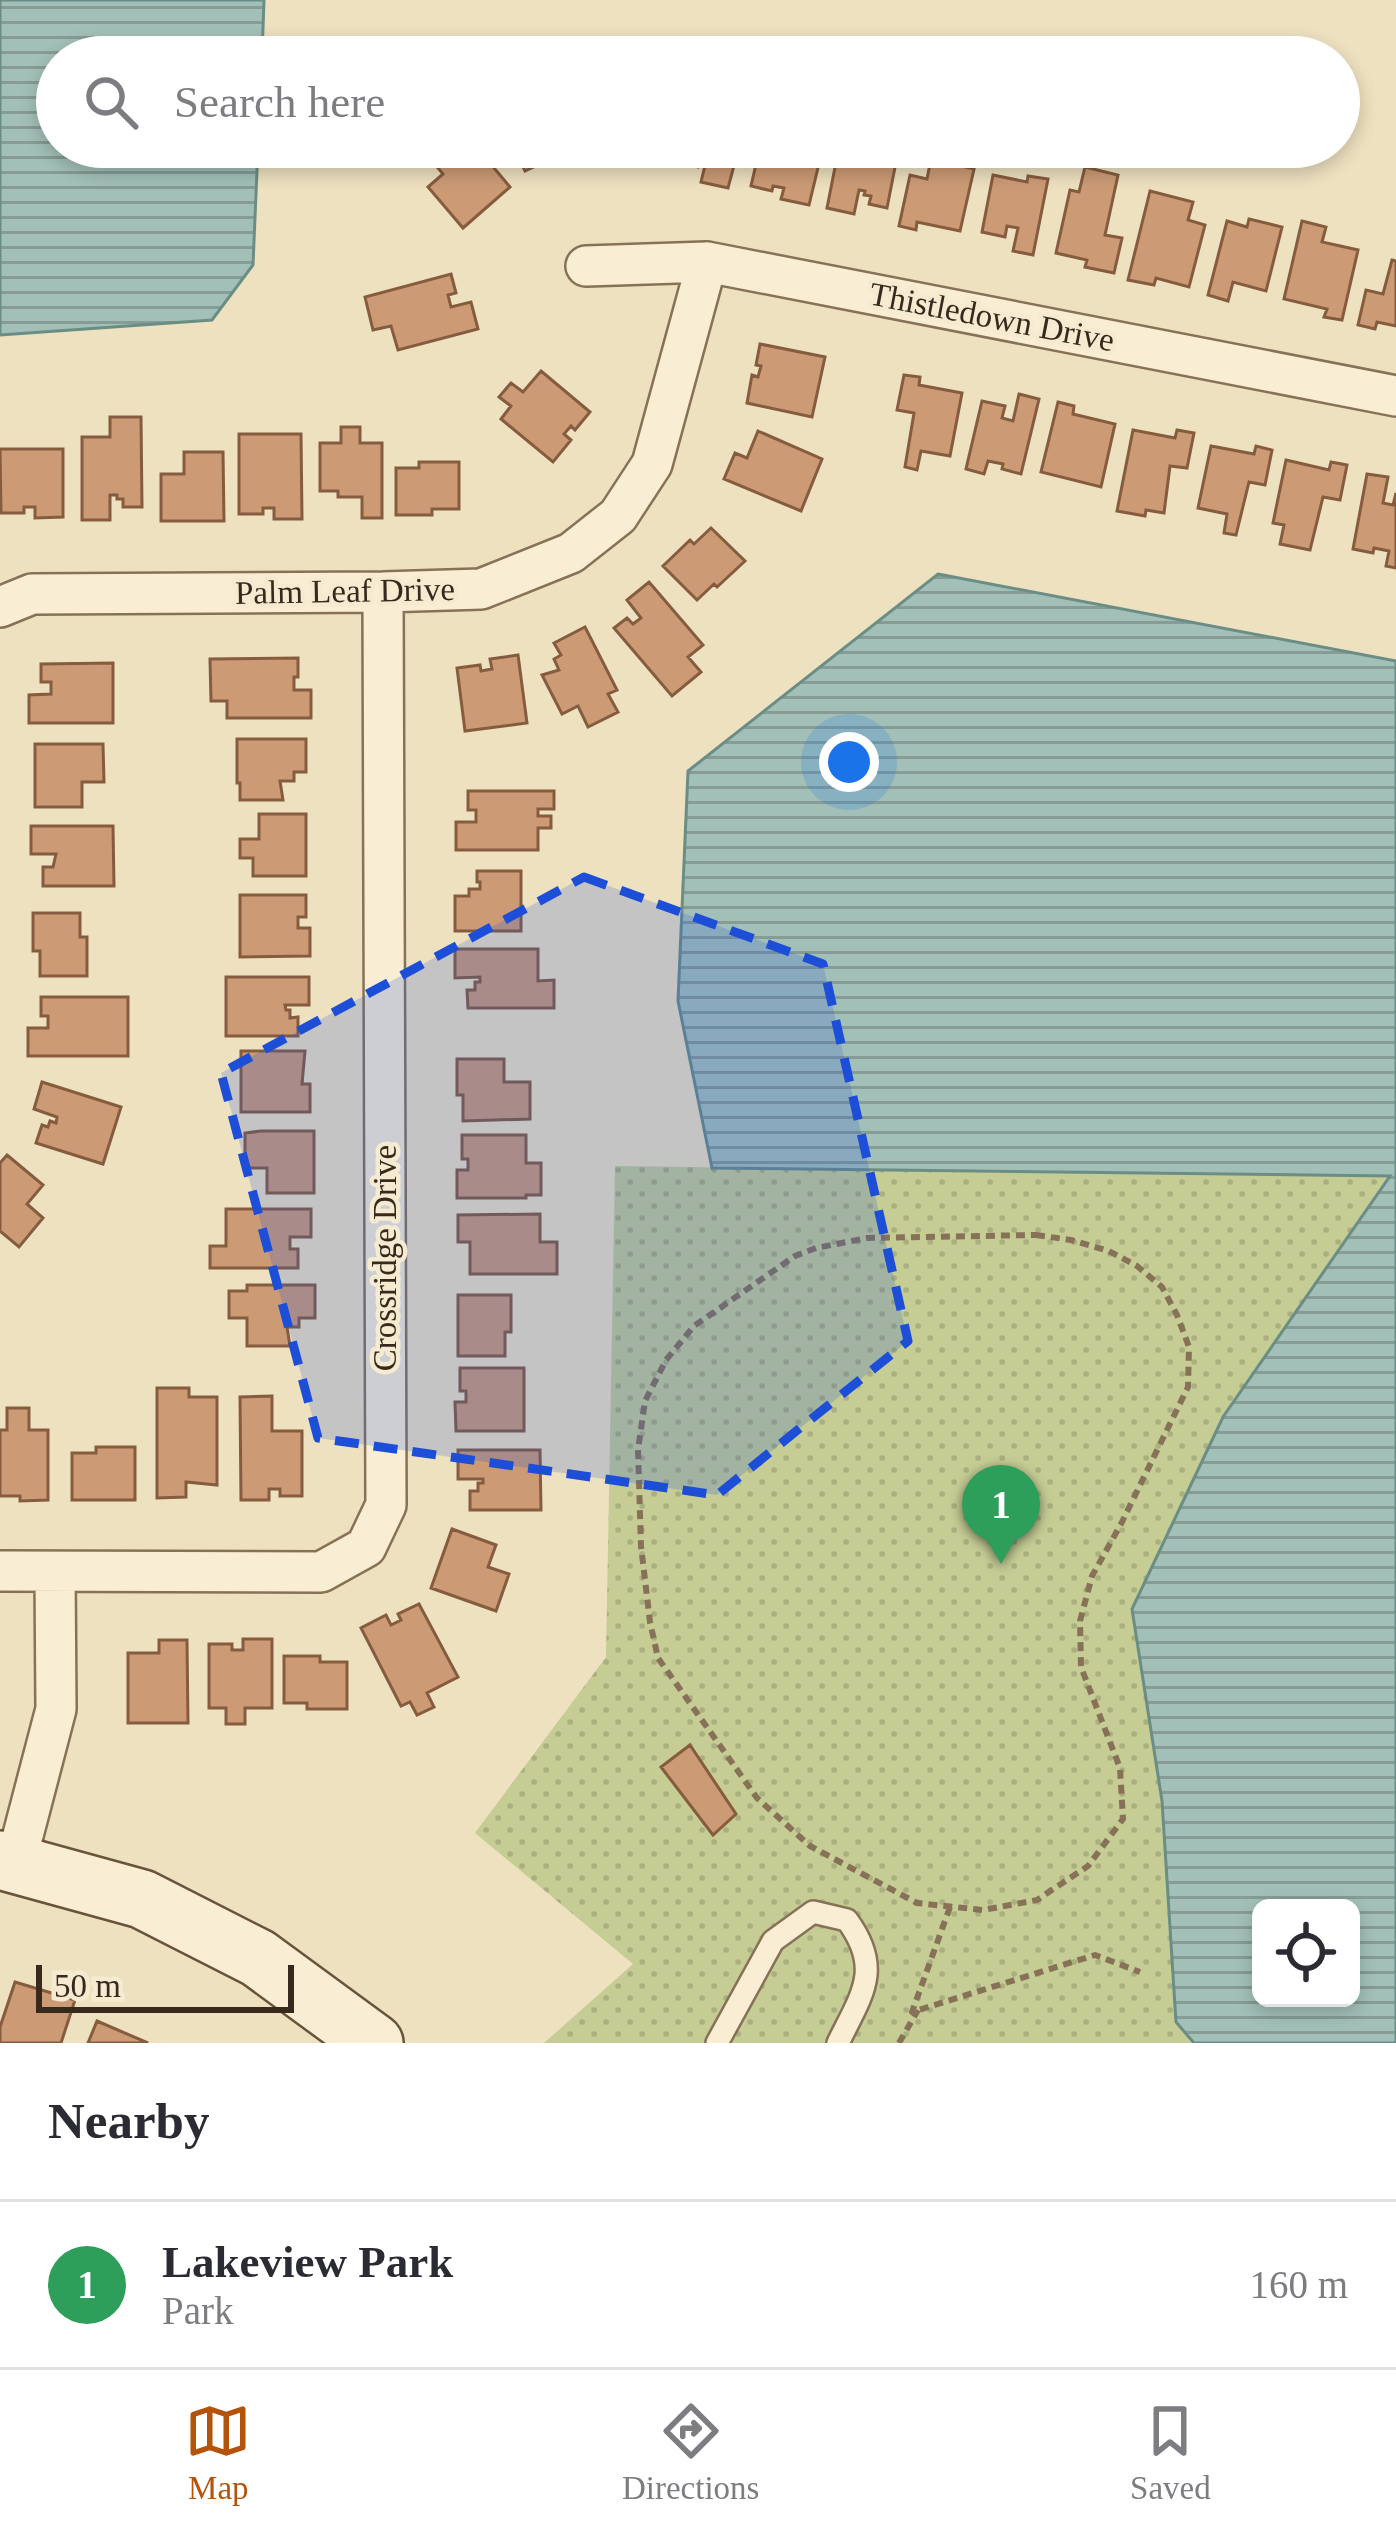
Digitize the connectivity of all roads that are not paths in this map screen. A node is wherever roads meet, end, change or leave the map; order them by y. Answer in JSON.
{"nodes":[{"id":1,"x":706,"y":262,"type":"junction"},
{"id":2,"x":586,"y":266,"type":"dead end"},
{"id":3,"x":1396,"y":396,"type":"edge"},
{"id":4,"x":383,"y":592,"type":"junction"},
{"id":5,"x":0,"y":607,"type":"edge"},
{"id":6,"x":0,"y":1571,"type":"edge"},
{"id":7,"x":55,"y":1572,"type":"junction"},
{"id":8,"x":8,"y":1861,"type":"edge"},
{"id":9,"x":374,"y":2043,"type":"edge"},
{"id":10,"x":717,"y":2043,"type":"edge"},
{"id":11,"x":838,"y":2043,"type":"edge"}],
"edges":[{"from":1,"to":2,"type":"street","name":"Thistledown Drive"},
{"from":1,"to":3,"type":"street","name":"Thistledown Drive"},
{"from":1,"to":4,"type":"street","name":"Palm Leaf Drive"},
{"from":4,"to":5,"type":"street","name":"Palm Leaf Drive"},
{"from":4,"to":7,"type":"street","name":"Crossridge Drive"},
{"from":6,"to":7,"type":"street","name":"Crossridge Drive"},
{"from":7,"to":8,"type":"street"},
{"from":8,"to":9,"type":"street"},
{"from":10,"to":11,"type":"lane"}]}
